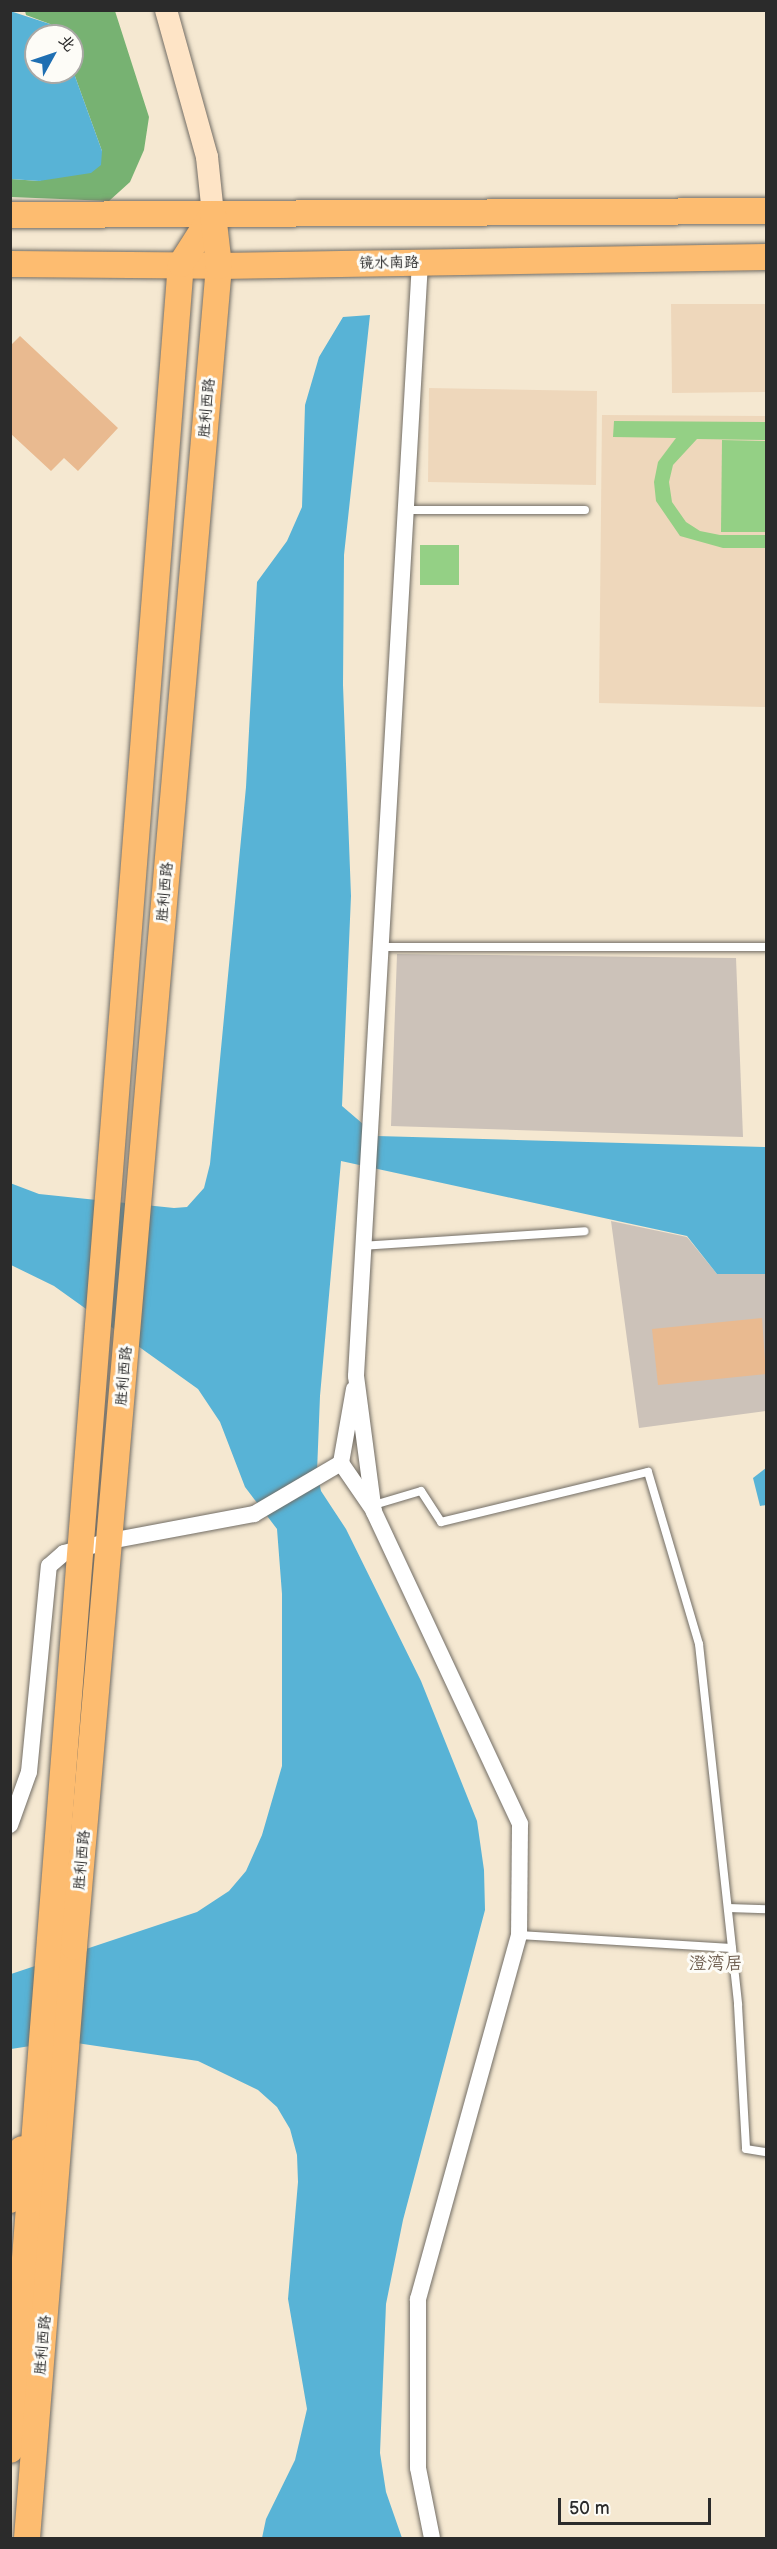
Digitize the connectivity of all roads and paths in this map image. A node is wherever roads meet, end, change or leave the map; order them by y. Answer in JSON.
{"nodes":[{"id":1,"x":166,"y":10,"type":"edge"},
{"id":2,"x":766,"y":211,"type":"edge"},
{"id":3,"x":213,"y":214,"type":"junction"},
{"id":4,"x":10,"y":215,"type":"edge"},
{"id":5,"x":766,"y":256,"type":"edge"},
{"id":6,"x":420,"y":262,"type":"junction"},
{"id":7,"x":10,"y":264,"type":"edge"},
{"id":8,"x":181,"y":264,"type":"junction"},
{"id":9,"x":219,"y":266,"type":"junction"},
{"id":10,"x":406,"y":510,"type":"junction"},
{"id":11,"x":585,"y":510,"type":"dead end"},
{"id":12,"x":382,"y":947,"type":"junction"},
{"id":13,"x":766,"y":947,"type":"edge"},
{"id":14,"x":584,"y":1231,"type":"dead end"},
{"id":15,"x":361,"y":1246,"type":"junction"},
{"id":16,"x":356,"y":1376,"type":"junction"},
{"id":17,"x":334,"y":1467,"type":"junction"},
{"id":18,"x":374,"y":1509,"type":"junction"},
{"id":19,"x":110,"y":1541,"type":"junction"},
{"id":20,"x":83,"y":1550,"type":"junction"},
{"id":21,"x":10,"y":1825,"type":"edge"},
{"id":22,"x":728,"y":1908,"type":"junction"},
{"id":23,"x":766,"y":1909,"type":"edge"},
{"id":24,"x":519,"y":1935,"type":"junction"},
{"id":25,"x":732,"y":1948,"type":"junction"},
{"id":26,"x":62,"y":1951,"type":"junction"},
{"id":27,"x":51,"y":2052,"type":"junction"},
{"id":28,"x":766,"y":2152,"type":"edge"},
{"id":29,"x":10,"y":2200,"type":"edge"},
{"id":30,"x":40,"y":2381,"type":"junction"},
{"id":31,"x":10,"y":2450,"type":"edge"},
{"id":32,"x":27,"y":2538,"type":"edge"},
{"id":33,"x":40,"y":2538,"type":"edge"},
{"id":34,"x":432,"y":2538,"type":"edge"}],
"edges":[{"from":1,"to":3,"type":"street","name":"胜利西路"},
{"from":2,"to":3,"type":"main road"},
{"from":3,"to":4,"type":"main road"},
{"from":3,"to":8,"type":"main road","name":"胜利西路"},
{"from":3,"to":9,"type":"main road","name":"胜利西路"},
{"from":5,"to":6,"type":"main road","name":"镜水南路"},
{"from":6,"to":9,"type":"main road","name":"镜水南路"},
{"from":6,"to":10,"type":"street"},
{"from":7,"to":8,"type":"main road","name":"镜水南路"},
{"from":8,"to":9,"type":"main road","name":"镜水南路"},
{"from":8,"to":20,"type":"main road","name":"胜利西路"},
{"from":9,"to":19,"type":"main road","name":"胜利西路"},
{"from":10,"to":11,"type":"lane"},
{"from":10,"to":12,"type":"street"},
{"from":12,"to":13,"type":"lane"},
{"from":12,"to":15,"type":"street"},
{"from":14,"to":15,"type":"lane"},
{"from":15,"to":16,"type":"street"},
{"from":16,"to":17,"type":"street"},
{"from":16,"to":18,"type":"street"},
{"from":17,"to":18,"type":"street"},
{"from":17,"to":19,"type":"street"},
{"from":18,"to":22,"type":"lane"},
{"from":18,"to":24,"type":"street"},
{"from":19,"to":20,"type":"street"},
{"from":19,"to":26,"type":"main road","name":"胜利西路"},
{"from":20,"to":21,"type":"street"},
{"from":20,"to":26,"type":"main road","name":"胜利西路"},
{"from":22,"to":23,"type":"lane"},
{"from":22,"to":25,"type":"lane"},
{"from":24,"to":25,"type":"lane"},
{"from":24,"to":34,"type":"street"},
{"from":25,"to":28,"type":"lane"},
{"from":26,"to":27,"type":"main road","name":"胜利西路"},
{"from":27,"to":29,"type":"main road"},
{"from":27,"to":30,"type":"main road","name":"胜利西路"},
{"from":27,"to":31,"type":"main road","name":"胜利西路"},
{"from":30,"to":32,"type":"main road","name":"胜利西路"},
{"from":30,"to":33,"type":"main road"}]}
